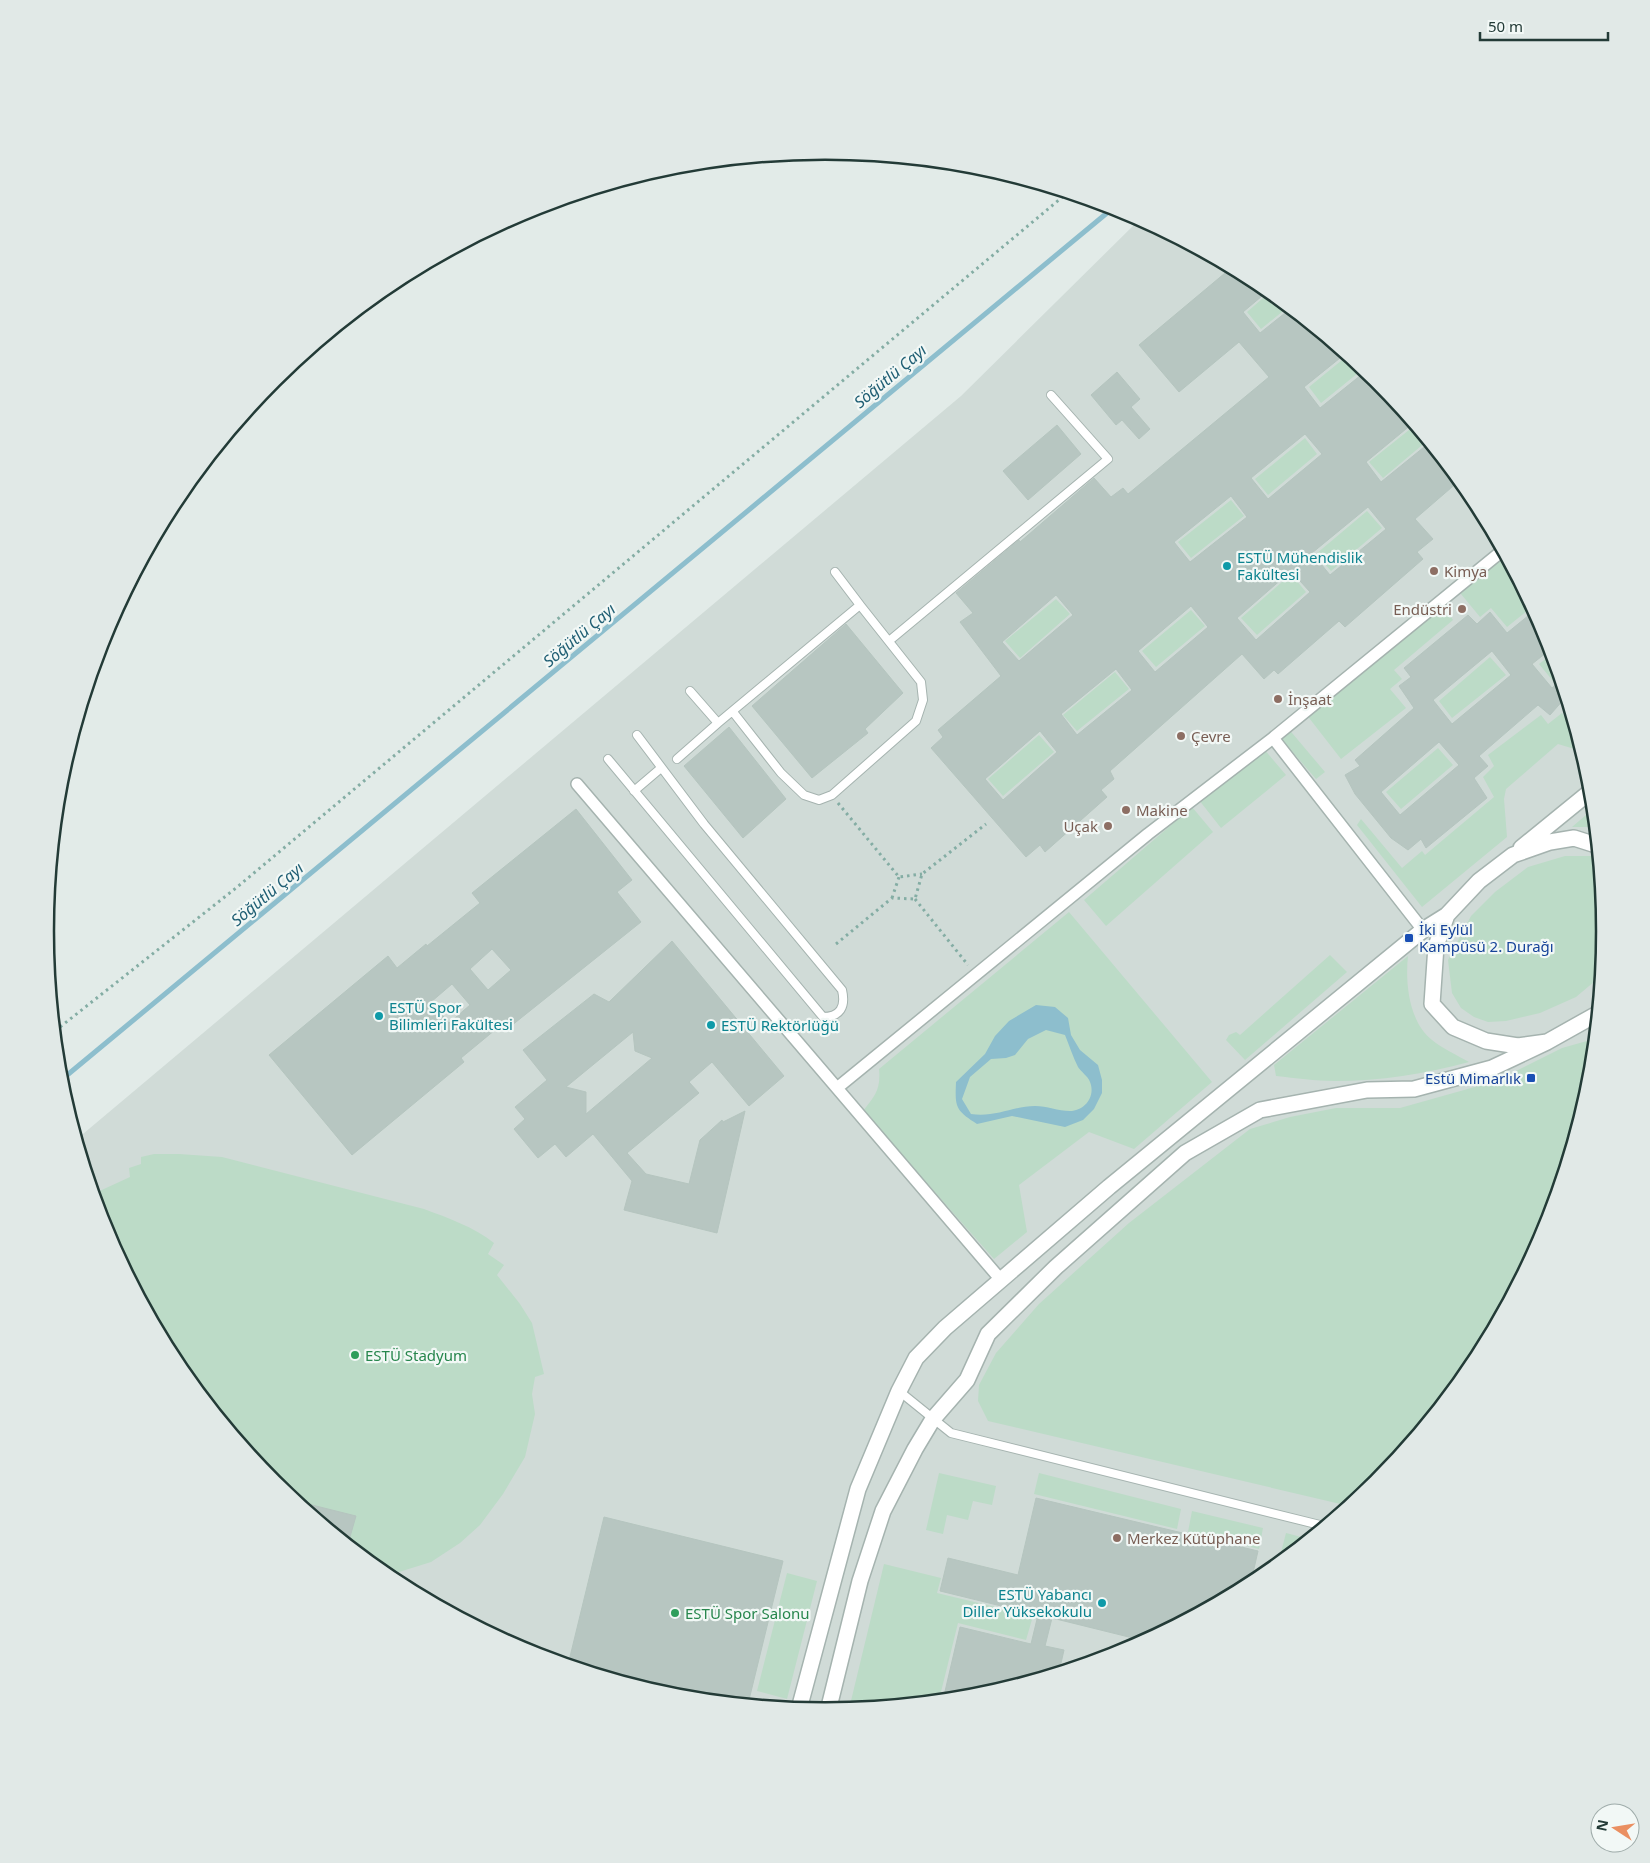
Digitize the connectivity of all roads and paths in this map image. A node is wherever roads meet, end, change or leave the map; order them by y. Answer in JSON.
{"nodes":[{"id":1,"x":1062,"y":198,"type":"edge"},
{"id":2,"x":1051,"y":395,"type":"dead end"},
{"id":3,"x":1498,"y":555,"type":"edge"},
{"id":4,"x":835,"y":572,"type":"dead end"},
{"id":5,"x":860,"y":605,"type":"junction"},
{"id":6,"x":889,"y":641,"type":"junction"},
{"id":7,"x":690,"y":691,"type":"dead end"},
{"id":8,"x":733,"y":712,"type":"junction"},
{"id":9,"x":718,"y":723,"type":"junction"},
{"id":10,"x":637,"y":736,"type":"dead end"},
{"id":11,"x":1273,"y":738,"type":"junction"},
{"id":12,"x":608,"y":759,"type":"dead end"},
{"id":13,"x":677,"y":760,"type":"dead end"},
{"id":14,"x":661,"y":768,"type":"junction"},
{"id":15,"x":578,"y":784,"type":"dead end"},
{"id":16,"x":634,"y":791,"type":"junction"},
{"id":17,"x":832,"y":795,"type":"junction"},
{"id":18,"x":1584,"y":797,"type":"edge"},
{"id":19,"x":986,"y":824,"type":"dead end"},
{"id":20,"x":1591,"y":843,"type":"edge"},
{"id":21,"x":1513,"y":855,"type":"junction"},
{"id":22,"x":922,"y":874,"type":"junction"},
{"id":23,"x":899,"y":877,"type":"junction"},
{"id":24,"x":892,"y":898,"type":"junction"},
{"id":25,"x":915,"y":899,"type":"junction"},
{"id":26,"x":1447,"y":915,"type":"junction"},
{"id":27,"x":1423,"y":930,"type":"junction"},
{"id":28,"x":836,"y":944,"type":"dead end"},
{"id":29,"x":976,"y":975,"type":"junction"},
{"id":30,"x":1591,"y":1017,"type":"edge"},
{"id":31,"x":60,"y":1027,"type":"edge"},
{"id":32,"x":1547,"y":1042,"type":"junction"},
{"id":33,"x":837,"y":1088,"type":"junction"},
{"id":34,"x":1001,"y":1280,"type":"junction"},
{"id":35,"x":899,"y":1391,"type":"junction"},
{"id":36,"x":933,"y":1419,"type":"junction"},
{"id":37,"x":1318,"y":1524,"type":"edge"},
{"id":38,"x":801,"y":1702,"type":"edge"},
{"id":39,"x":830,"y":1703,"type":"edge"}],
"edges":[{"from":1,"to":31,"type":"path"},
{"from":2,"to":6,"type":"lane"},
{"from":3,"to":11,"type":"street"},
{"from":4,"to":5,"type":"lane"},
{"from":5,"to":6,"type":"lane"},
{"from":5,"to":8,"type":"lane"},
{"from":6,"to":17,"type":"lane"},
{"from":7,"to":9,"type":"lane"},
{"from":8,"to":9,"type":"lane"},
{"from":8,"to":17,"type":"lane"},
{"from":9,"to":13,"type":"lane"},
{"from":10,"to":14,"type":"lane"},
{"from":11,"to":27,"type":"street"},
{"from":11,"to":29,"type":"street"},
{"from":12,"to":16,"type":"lane"},
{"from":14,"to":16,"type":"lane"},
{"from":14,"to":16,"type":"lane"},
{"from":15,"to":33,"type":"street"},
{"from":17,"to":23,"type":"path"},
{"from":18,"to":21,"type":"street"},
{"from":19,"to":22,"type":"path"},
{"from":20,"to":21,"type":"street"},
{"from":21,"to":26,"type":"street"},
{"from":22,"to":23,"type":"path"},
{"from":22,"to":25,"type":"path"},
{"from":23,"to":24,"type":"path"},
{"from":24,"to":25,"type":"path"},
{"from":24,"to":28,"type":"path"},
{"from":25,"to":29,"type":"path"},
{"from":26,"to":27,"type":"street"},
{"from":26,"to":32,"type":"street"},
{"from":27,"to":34,"type":"street"},
{"from":29,"to":33,"type":"street"},
{"from":30,"to":32,"type":"street"},
{"from":32,"to":36,"type":"street"},
{"from":33,"to":34,"type":"street"},
{"from":34,"to":35,"type":"street"},
{"from":35,"to":36,"type":"lane"},
{"from":35,"to":38,"type":"street"},
{"from":36,"to":37,"type":"lane"},
{"from":36,"to":39,"type":"street"}]}
